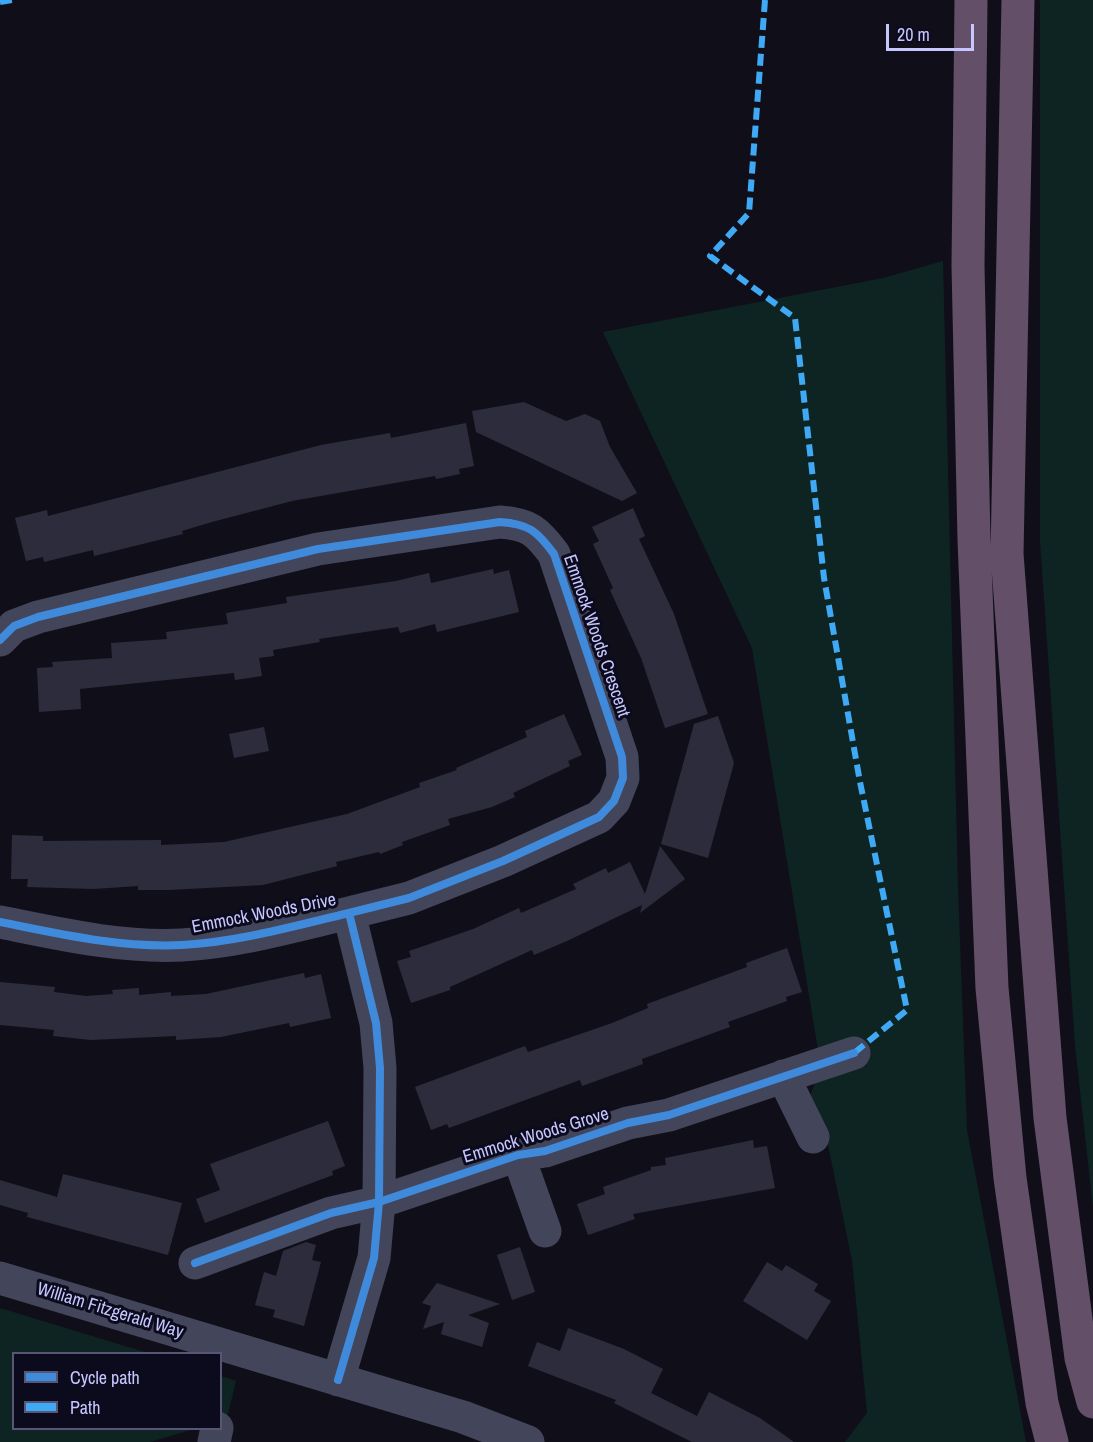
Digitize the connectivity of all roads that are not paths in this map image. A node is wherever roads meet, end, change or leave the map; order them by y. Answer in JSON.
{"nodes":[{"id":1,"x":971,"y":0,"type":"edge"},
{"id":2,"x":1018,"y":0,"type":"edge"},
{"id":3,"x":0,"y":640,"type":"edge"},
{"id":4,"x":349,"y":913,"type":"junction"},
{"id":5,"x":0,"y":922,"type":"edge"},
{"id":6,"x":854,"y":1053,"type":"dead end"},
{"id":7,"x":783,"y":1076,"type":"junction"},
{"id":8,"x":813,"y":1137,"type":"dead end"},
{"id":9,"x":518,"y":1155,"type":"junction"},
{"id":10,"x":379,"y":1202,"type":"junction"},
{"id":11,"x":545,"y":1231,"type":"dead end"},
{"id":12,"x":195,"y":1263,"type":"dead end"},
{"id":13,"x":0,"y":1278,"type":"edge"},
{"id":14,"x":338,"y":1380,"type":"junction"},
{"id":15,"x":1093,"y":1402,"type":"edge"},
{"id":16,"x":528,"y":1442,"type":"edge"},
{"id":17,"x":1052,"y":1442,"type":"edge"}],
"edges":[{"from":1,"to":17,"type":"highway"},
{"from":2,"to":15,"type":"highway"},
{"from":3,"to":4,"type":"street","name":"Emmock Woods Crescent"},
{"from":4,"to":5,"type":"street","name":"Emmock Woods Drive"},
{"from":4,"to":10,"type":"street","name":"Emmock Woods Drive"},
{"from":6,"to":7,"type":"street","name":"Emmock Woods Grove"},
{"from":7,"to":8,"type":"street"},
{"from":7,"to":9,"type":"street","name":"Emmock Woods Grove"},
{"from":9,"to":10,"type":"street","name":"Emmock Woods Grove"},
{"from":9,"to":11,"type":"street"},
{"from":10,"to":12,"type":"street","name":"Emmock Woods Grove"},
{"from":10,"to":14,"type":"street","name":"Emmock Woods Drive"},
{"from":13,"to":14,"type":"street","name":"William Fitzgerald Way"},
{"from":14,"to":16,"type":"street","name":"William Fitzgerald Way"}]}
